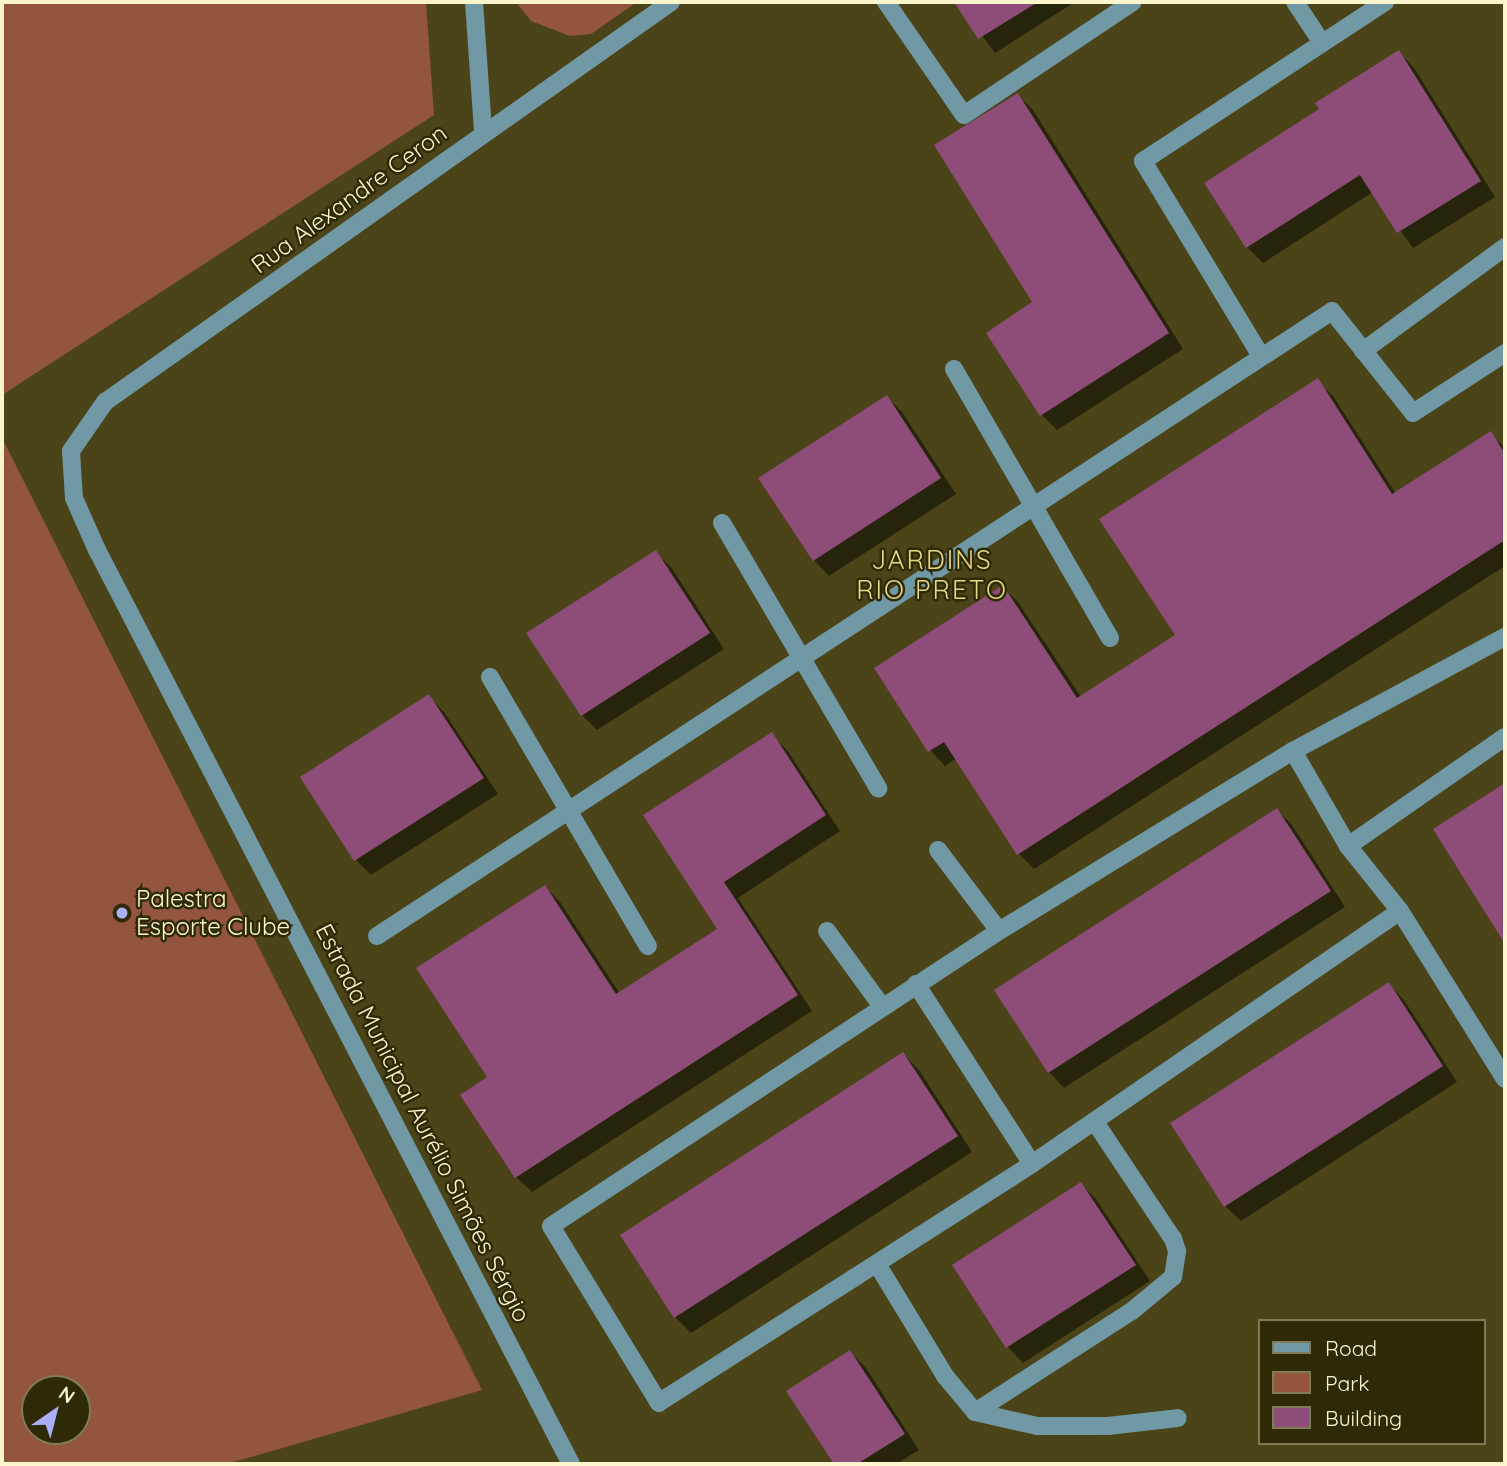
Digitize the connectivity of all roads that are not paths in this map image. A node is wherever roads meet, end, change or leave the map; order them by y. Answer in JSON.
{"nodes":[{"id":1,"x":474,"y":2,"type":"edge"},
{"id":2,"x":671,"y":2,"type":"edge"},
{"id":3,"x":886,"y":2,"type":"edge"},
{"id":4,"x":1133,"y":2,"type":"edge"},
{"id":5,"x":1295,"y":2,"type":"edge"},
{"id":6,"x":1385,"y":2,"type":"edge"},
{"id":7,"x":1322,"y":43,"type":"junction"},
{"id":8,"x":483,"y":132,"type":"junction"},
{"id":9,"x":1505,"y":247,"type":"edge"},
{"id":10,"x":1363,"y":351,"type":"junction"},
{"id":11,"x":1505,"y":354,"type":"edge"},
{"id":12,"x":1261,"y":356,"type":"junction"},
{"id":13,"x":954,"y":369,"type":"dead end"},
{"id":14,"x":71,"y":451,"type":"joint"},
{"id":15,"x":1033,"y":506,"type":"junction"},
{"id":16,"x":722,"y":523,"type":"dead end"},
{"id":17,"x":1505,"y":637,"type":"edge"},
{"id":18,"x":1110,"y":638,"type":"dead end"},
{"id":19,"x":802,"y":658,"type":"junction"},
{"id":20,"x":490,"y":677,"type":"dead end"},
{"id":21,"x":1505,"y":737,"type":"edge"},
{"id":22,"x":1293,"y":751,"type":"junction"},
{"id":23,"x":878,"y":788,"type":"dead end"},
{"id":24,"x":568,"y":811,"type":"junction"},
{"id":25,"x":1348,"y":846,"type":"junction"},
{"id":26,"x":938,"y":850,"type":"dead end"},
{"id":27,"x":1400,"y":911,"type":"junction"},
{"id":28,"x":827,"y":931,"type":"dead end"},
{"id":29,"x":999,"y":931,"type":"junction"},
{"id":30,"x":377,"y":936,"type":"dead end"},
{"id":31,"x":648,"y":946,"type":"dead end"},
{"id":32,"x":916,"y":984,"type":"junction"},
{"id":33,"x":881,"y":1005,"type":"junction"},
{"id":34,"x":1505,"y":1079,"type":"edge"},
{"id":35,"x":1095,"y":1122,"type":"junction"},
{"id":36,"x":1032,"y":1164,"type":"junction"},
{"id":37,"x":877,"y":1264,"type":"junction"},
{"id":38,"x":975,"y":1412,"type":"junction"},
{"id":39,"x":1178,"y":1418,"type":"dead end"},
{"id":40,"x":559,"y":1438,"type":"junction"},
{"id":41,"x":571,"y":1464,"type":"edge"},
{"id":42,"x":583,"y":1464,"type":"edge"}],
"edges":[{"from":1,"to":8,"type":"street"},
{"from":2,"to":8,"type":"street","name":"Rua Alexandre Ceron"},
{"from":3,"to":4,"type":"street"},
{"from":5,"to":7,"type":"street"},
{"from":6,"to":7,"type":"street"},
{"from":7,"to":12,"type":"street"},
{"from":8,"to":14,"type":"street","name":"Rua Alexandre Ceron"},
{"from":9,"to":10,"type":"street"},
{"from":10,"to":11,"type":"street"},
{"from":10,"to":12,"type":"street"},
{"from":12,"to":15,"type":"street"},
{"from":13,"to":15,"type":"street"},
{"from":14,"to":40,"type":"street","name":"Estrada Municipal Aurélio Simões Sérgio"},
{"from":15,"to":18,"type":"street"},
{"from":15,"to":19,"type":"street"},
{"from":16,"to":19,"type":"street"},
{"from":17,"to":22,"type":"street"},
{"from":19,"to":23,"type":"street"},
{"from":19,"to":24,"type":"street"},
{"from":20,"to":24,"type":"street"},
{"from":21,"to":25,"type":"street"},
{"from":22,"to":25,"type":"street"},
{"from":22,"to":29,"type":"street"},
{"from":24,"to":30,"type":"street"},
{"from":24,"to":31,"type":"street"},
{"from":25,"to":27,"type":"street"},
{"from":26,"to":29,"type":"street"},
{"from":27,"to":34,"type":"street"},
{"from":27,"to":35,"type":"street"},
{"from":28,"to":33,"type":"street"},
{"from":29,"to":32,"type":"street"},
{"from":32,"to":33,"type":"street"},
{"from":32,"to":36,"type":"street"},
{"from":33,"to":37,"type":"street"},
{"from":35,"to":36,"type":"street"},
{"from":35,"to":38,"type":"street"},
{"from":36,"to":37,"type":"street"},
{"from":37,"to":38,"type":"street"},
{"from":38,"to":39,"type":"street"},
{"from":40,"to":41,"type":"street","name":"Estrada Municipal Aurélio Simões Sérgio"},
{"from":40,"to":42,"type":"street","name":"Estrada Municipal Aurélio Simões Sérgio"}]}
